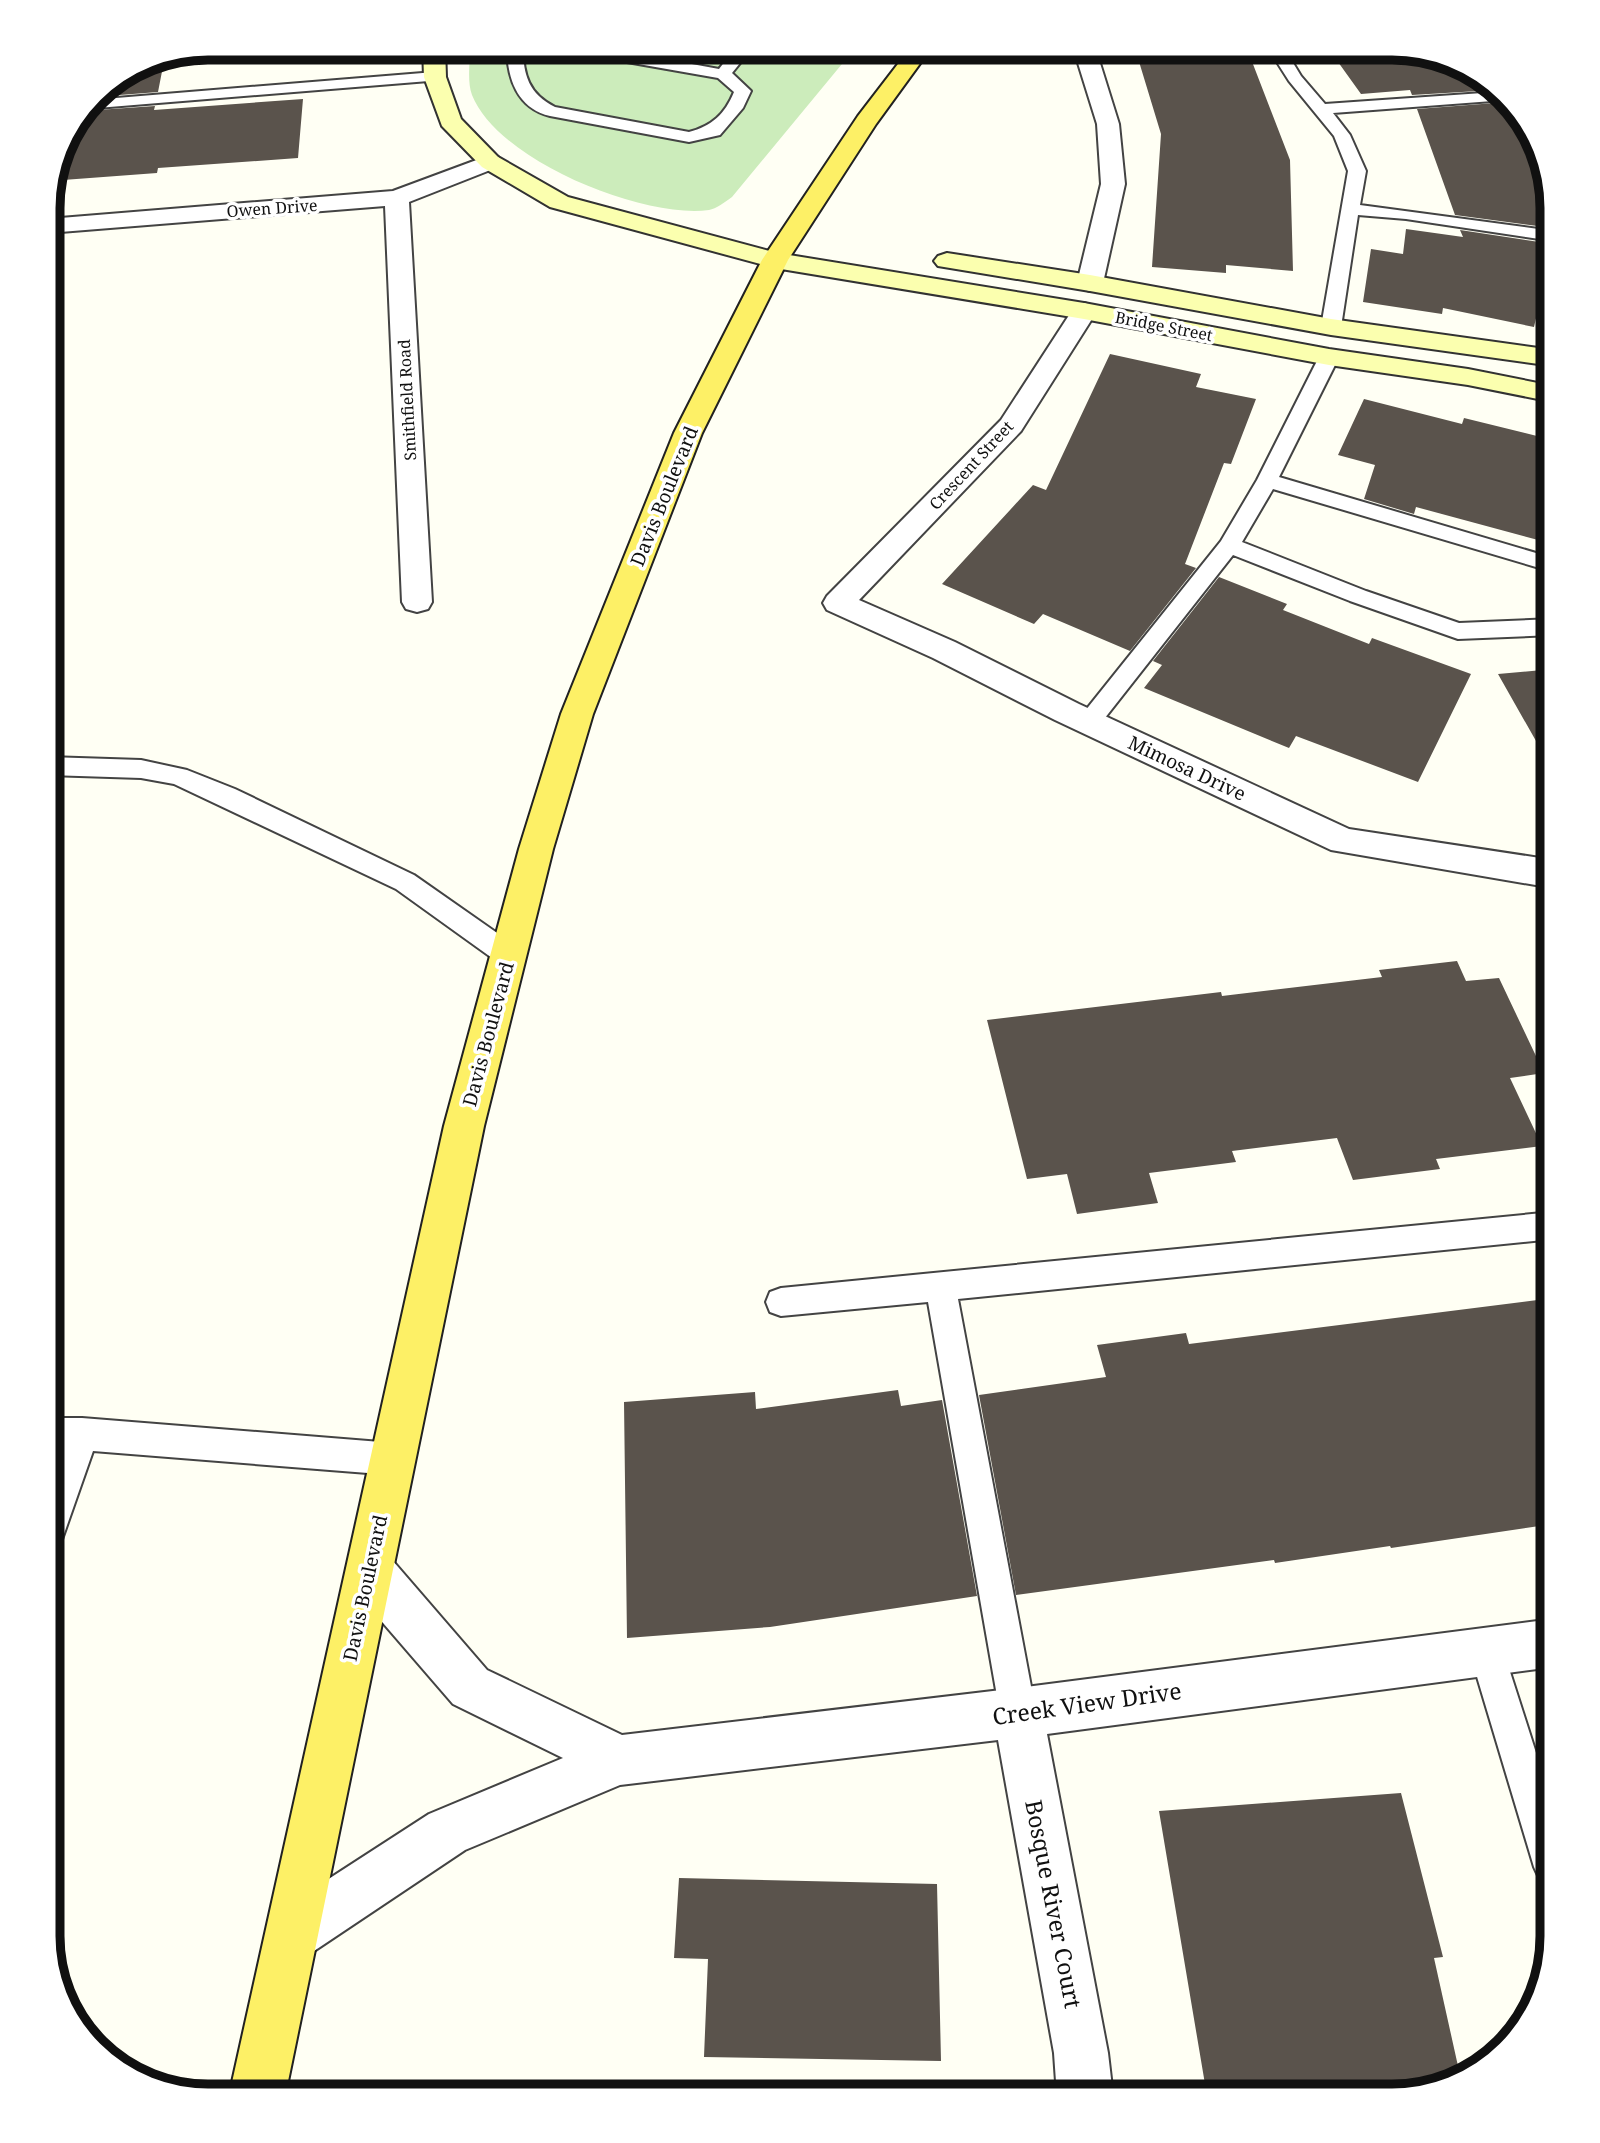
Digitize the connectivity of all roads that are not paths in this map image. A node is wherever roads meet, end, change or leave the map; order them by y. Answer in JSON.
{"nodes":[{"id":1,"x":434,"y":60,"type":"edge"},
{"id":2,"x":518,"y":60,"type":"edge"},
{"id":3,"x":644,"y":60,"type":"edge"},
{"id":4,"x":734,"y":60,"type":"edge"},
{"id":5,"x":912,"y":60,"type":"edge"},
{"id":6,"x":1088,"y":60,"type":"edge"},
{"id":7,"x":1284,"y":60,"type":"edge"},
{"id":8,"x":723,"y":74,"type":"junction"},
{"id":9,"x":435,"y":77,"type":"junction"},
{"id":10,"x":1491,"y":97,"type":"edge"},
{"id":11,"x":102,"y":104,"type":"edge"},
{"id":12,"x":1321,"y":110,"type":"junction"},
{"id":13,"x":489,"y":162,"type":"junction"},
{"id":14,"x":397,"y":198,"type":"junction"},
{"id":15,"x":1350,"y":209,"type":"junction"},
{"id":16,"x":60,"y":225,"type":"edge"},
{"id":17,"x":1540,"y":234,"type":"edge"},
{"id":18,"x":692,"y":237,"type":"junction"},
{"id":19,"x":801,"y":237,"type":"junction"},
{"id":20,"x":924,"y":257,"type":"dead end"},
{"id":21,"x":775,"y":260,"type":"junction"},
{"id":22,"x":1087,"y":297,"type":"junction"},
{"id":23,"x":1331,"y":327,"type":"junction"},
{"id":24,"x":1540,"y":356,"type":"edge"},
{"id":25,"x":1329,"y":357,"type":"junction"},
{"id":26,"x":1540,"y":391,"type":"edge"},
{"id":27,"x":1268,"y":480,"type":"junction"},
{"id":28,"x":1229,"y":545,"type":"junction"},
{"id":29,"x":1540,"y":561,"type":"edge"},
{"id":30,"x":417,"y":602,"type":"dead end"},
{"id":31,"x":838,"y":603,"type":"joint"},
{"id":32,"x":1540,"y":628,"type":"edge"},
{"id":33,"x":1089,"y":722,"type":"junction"},
{"id":34,"x":60,"y":766,"type":"edge"},
{"id":35,"x":1540,"y":872,"type":"edge"},
{"id":36,"x":508,"y":955,"type":"junction"},
{"id":37,"x":1540,"y":1226,"type":"edge"},
{"id":38,"x":940,"y":1285,"type":"junction"},
{"id":39,"x":781,"y":1302,"type":"dead end"},
{"id":40,"x":60,"y":1434,"type":"edge"},
{"id":41,"x":82,"y":1434,"type":"junction"},
{"id":42,"x":393,"y":1460,"type":"junction"},
{"id":43,"x":60,"y":1498,"type":"edge"},
{"id":44,"x":369,"y":1570,"type":"junction"},
{"id":45,"x":1540,"y":1644,"type":"edge"},
{"id":46,"x":1486,"y":1650,"type":"junction"},
{"id":47,"x":1017,"y":1713,"type":"junction"},
{"id":48,"x":621,"y":1760,"type":"junction"},
{"id":49,"x":1540,"y":1825,"type":"edge"},
{"id":50,"x":292,"y":1934,"type":"junction"},
{"id":51,"x":260,"y":2084,"type":"edge"},
{"id":52,"x":1084,"y":2084,"type":"edge"}],
"edges":[{"from":1,"to":9,"type":"street"},
{"from":2,"to":8,"type":"lane"},
{"from":3,"to":8,"type":"lane"},
{"from":4,"to":8,"type":"lane"},
{"from":5,"to":19,"type":"main road","name":"Davis Boulevard"},
{"from":6,"to":22,"type":"street","name":"Crescent Street"},
{"from":7,"to":12,"type":"lane"},
{"from":9,"to":11,"type":"lane"},
{"from":9,"to":13,"type":"street"},
{"from":10,"to":12,"type":"lane"},
{"from":12,"to":15,"type":"lane"},
{"from":13,"to":14,"type":"street","name":"Owen Drive"},
{"from":13,"to":18,"type":"street"},
{"from":14,"to":16,"type":"street","name":"Owen Drive"},
{"from":14,"to":30,"type":"street","name":"Smithfield Road"},
{"from":15,"to":17,"type":"lane"},
{"from":15,"to":23,"type":"lane"},
{"from":18,"to":19,"type":"street"},
{"from":18,"to":21,"type":"street"},
{"from":19,"to":21,"type":"main road","name":"Davis Boulevard"},
{"from":20,"to":22,"type":"street","name":"Bridge Street"},
{"from":21,"to":22,"type":"street","name":"Bridge Street"},
{"from":21,"to":36,"type":"main road","name":"Davis Boulevard"},
{"from":22,"to":23,"type":"street","name":"Bridge Street"},
{"from":22,"to":25,"type":"street","name":"Bridge Street"},
{"from":22,"to":31,"type":"street","name":"Crescent Street"},
{"from":23,"to":24,"type":"street","name":"Bridge Street"},
{"from":25,"to":26,"type":"street","name":"Bridge Street"},
{"from":25,"to":27,"type":"lane"},
{"from":27,"to":28,"type":"lane"},
{"from":27,"to":29,"type":"lane"},
{"from":28,"to":32,"type":"lane"},
{"from":28,"to":33,"type":"lane"},
{"from":31,"to":33,"type":"street","name":"Mimosa Drive"},
{"from":33,"to":35,"type":"street","name":"Mimosa Drive"},
{"from":34,"to":36,"type":"lane"},
{"from":36,"to":42,"type":"main road","name":"Davis Boulevard"},
{"from":37,"to":38,"type":"lane"},
{"from":38,"to":39,"type":"lane"},
{"from":38,"to":47,"type":"lane"},
{"from":40,"to":41,"type":"lane"},
{"from":41,"to":42,"type":"lane"},
{"from":41,"to":43,"type":"lane"},
{"from":42,"to":44,"type":"main road","name":"Davis Boulevard"},
{"from":44,"to":48,"type":"street"},
{"from":44,"to":50,"type":"main road","name":"Davis Boulevard"},
{"from":45,"to":46,"type":"street","name":"Creek View Drive"},
{"from":46,"to":47,"type":"street","name":"Creek View Drive"},
{"from":46,"to":49,"type":"lane"},
{"from":47,"to":48,"type":"street","name":"Creek View Drive"},
{"from":47,"to":52,"type":"street","name":"Bosque River Court"},
{"from":48,"to":50,"type":"street","name":"Creek View Drive"},
{"from":50,"to":51,"type":"main road","name":"Davis Boulevard"}]}
